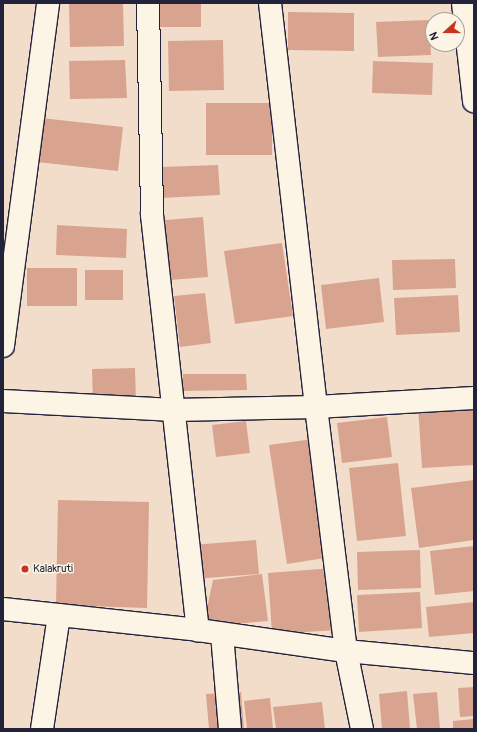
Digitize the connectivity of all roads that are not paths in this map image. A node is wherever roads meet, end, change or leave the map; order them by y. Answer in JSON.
{"nodes":[{"id":1,"x":48,"y":3,"type":"edge"},
{"id":2,"x":148,"y":3,"type":"edge"},
{"id":3,"x":270,"y":3,"type":"edge"},
{"id":4,"x":463,"y":3,"type":"edge"},
{"id":5,"x":474,"y":102,"type":"edge"},
{"id":6,"x":3,"y":346,"type":"edge"},
{"id":7,"x":474,"y":398,"type":"edge"},
{"id":8,"x":3,"y":401,"type":"edge"},
{"id":9,"x":316,"y":406,"type":"junction"},
{"id":10,"x":174,"y":410,"type":"junction"},
{"id":11,"x":3,"y":609,"type":"edge"},
{"id":12,"x":59,"y":615,"type":"junction"},
{"id":13,"x":198,"y":630,"type":"junction"},
{"id":14,"x":222,"y":634,"type":"junction"},
{"id":15,"x":346,"y":651,"type":"junction"},
{"id":16,"x":474,"y":664,"type":"edge"},
{"id":17,"x":42,"y":729,"type":"edge"},
{"id":18,"x":230,"y":729,"type":"edge"},
{"id":19,"x":362,"y":729,"type":"edge"}],
"edges":[{"from":1,"to":6,"type":"street"},
{"from":2,"to":10,"type":"street"},
{"from":3,"to":9,"type":"street"},
{"from":4,"to":5,"type":"street"},
{"from":7,"to":9,"type":"street"},
{"from":8,"to":10,"type":"street"},
{"from":9,"to":10,"type":"street"},
{"from":9,"to":15,"type":"street"},
{"from":10,"to":13,"type":"street"},
{"from":11,"to":12,"type":"street"},
{"from":12,"to":13,"type":"street"},
{"from":12,"to":17,"type":"street"},
{"from":13,"to":14,"type":"street"},
{"from":14,"to":15,"type":"street"},
{"from":14,"to":18,"type":"street"},
{"from":15,"to":16,"type":"street"},
{"from":15,"to":19,"type":"street"}]}
